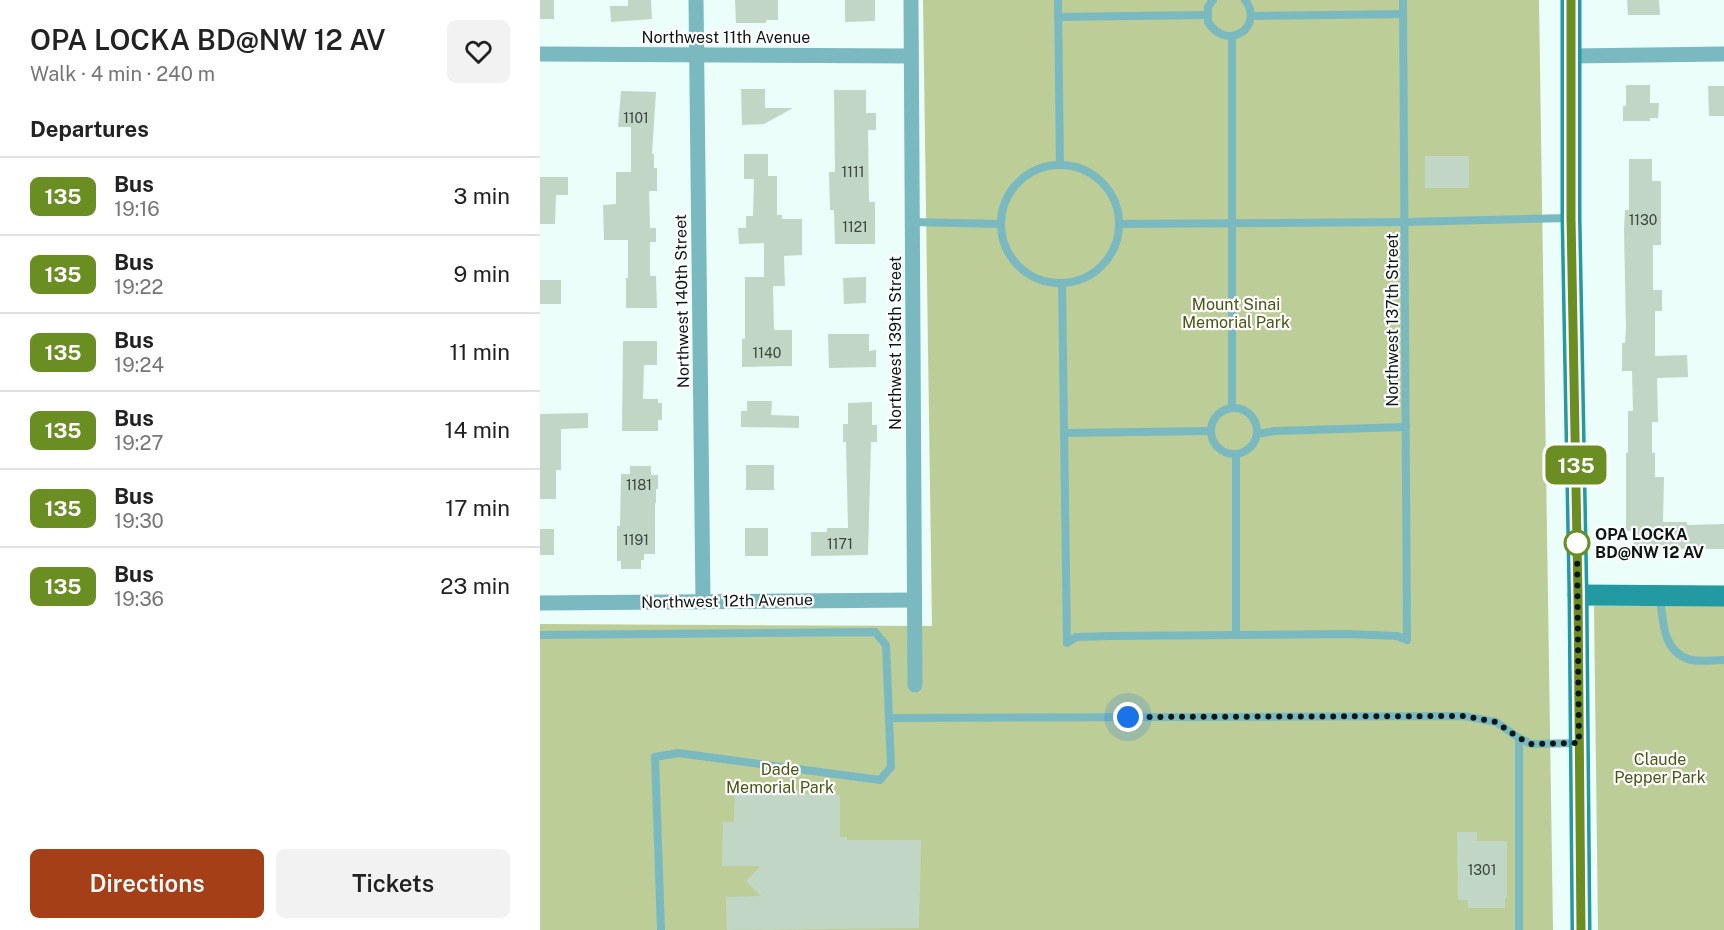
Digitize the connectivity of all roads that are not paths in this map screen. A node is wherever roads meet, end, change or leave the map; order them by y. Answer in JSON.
{"nodes":[{"id":1,"x":696,"y":0,"type":"edge"},
{"id":2,"x":911,"y":0,"type":"edge"},
{"id":3,"x":1058,"y":0,"type":"edge"},
{"id":4,"x":1213,"y":0,"type":"edge"},
{"id":5,"x":1245,"y":0,"type":"edge"},
{"id":6,"x":1403,"y":0,"type":"edge"},
{"id":7,"x":1571,"y":0,"type":"edge"},
{"id":8,"x":1403,"y":14,"type":"junction"},
{"id":9,"x":1207,"y":15,"type":"junction"},
{"id":10,"x":1251,"y":16,"type":"junction"},
{"id":11,"x":1058,"y":17,"type":"junction"},
{"id":12,"x":1232,"y":37,"type":"junction"},
{"id":13,"x":540,"y":54,"type":"edge"},
{"id":14,"x":1724,"y":54,"type":"edge"},
{"id":15,"x":697,"y":55,"type":"junction"},
{"id":16,"x":911,"y":56,"type":"junction"},
{"id":17,"x":1572,"y":56,"type":"junction"},
{"id":18,"x":1060,"y":164,"type":"junction"},
{"id":19,"x":1571,"y":218,"type":"junction"},
{"id":20,"x":912,"y":222,"type":"junction"},
{"id":21,"x":1406,"y":222,"type":"junction"},
{"id":22,"x":1232,"y":223,"type":"junction"},
{"id":23,"x":1001,"y":224,"type":"junction"},
{"id":24,"x":1119,"y":224,"type":"junction"},
{"id":25,"x":1062,"y":283,"type":"junction"},
{"id":26,"x":1232,"y":408,"type":"junction"},
{"id":27,"x":1406,"y":427,"type":"junction"},
{"id":28,"x":1210,"y":431,"type":"junction"},
{"id":29,"x":1064,"y":433,"type":"junction"},
{"id":30,"x":1257,"y":434,"type":"junction"},
{"id":31,"x":1236,"y":454,"type":"junction"},
{"id":32,"x":1659,"y":595,"type":"junction"},
{"id":33,"x":1578,"y":596,"type":"junction"},
{"id":34,"x":1724,"y":596,"type":"edge"},
{"id":35,"x":914,"y":600,"type":"junction"},
{"id":36,"x":703,"y":601,"type":"junction"},
{"id":37,"x":540,"y":603,"type":"edge"},
{"id":38,"x":540,"y":635,"type":"edge"},
{"id":39,"x":1236,"y":635,"type":"junction"},
{"id":40,"x":1724,"y":660,"type":"edge"},
{"id":41,"x":915,"y":685,"type":"dead end"},
{"id":42,"x":889,"y":718,"type":"junction"},
{"id":43,"x":1519,"y":738,"type":"junction"},
{"id":44,"x":1579,"y":743,"type":"junction"},
{"id":45,"x":661,"y":930,"type":"edge"},
{"id":46,"x":1519,"y":930,"type":"edge"},
{"id":47,"x":1581,"y":930,"type":"edge"}],
"edges":[{"from":1,"to":15,"type":"street","name":"Northwest 140th Street"},
{"from":2,"to":16,"type":"street","name":"Northwest 139th Street"},
{"from":3,"to":11,"type":"lane"},
{"from":4,"to":9,"type":"lane"},
{"from":5,"to":10,"type":"lane"},
{"from":6,"to":8,"type":"lane","name":"Northwest 137th Street"},
{"from":7,"to":17,"type":"main road"},
{"from":8,"to":10,"type":"lane"},
{"from":8,"to":21,"type":"lane","name":"Northwest 137th Street"},
{"from":9,"to":11,"type":"lane"},
{"from":9,"to":12,"type":"lane"},
{"from":10,"to":12,"type":"lane"},
{"from":11,"to":18,"type":"lane"},
{"from":12,"to":22,"type":"lane"},
{"from":13,"to":15,"type":"street","name":"Northwest 11th Avenue"},
{"from":14,"to":17,"type":"street"},
{"from":15,"to":16,"type":"street","name":"Northwest 11th Avenue"},
{"from":15,"to":36,"type":"street","name":"Northwest 140th Street"},
{"from":16,"to":20,"type":"street","name":"Northwest 139th Street"},
{"from":17,"to":19,"type":"main road"},
{"from":18,"to":23,"type":"lane"},
{"from":18,"to":24,"type":"lane"},
{"from":19,"to":21,"type":"lane"},
{"from":19,"to":33,"type":"main road"},
{"from":20,"to":23,"type":"lane"},
{"from":20,"to":35,"type":"street","name":"Northwest 139th Street"},
{"from":21,"to":22,"type":"lane"},
{"from":21,"to":27,"type":"lane","name":"Northwest 137th Street"},
{"from":22,"to":24,"type":"lane"},
{"from":22,"to":26,"type":"lane"},
{"from":23,"to":25,"type":"lane"},
{"from":24,"to":25,"type":"lane"},
{"from":25,"to":29,"type":"lane"},
{"from":26,"to":28,"type":"lane"},
{"from":26,"to":30,"type":"lane"},
{"from":27,"to":30,"type":"lane"},
{"from":27,"to":39,"type":"lane","name":"Northwest 137th Street"},
{"from":28,"to":29,"type":"lane"},
{"from":28,"to":31,"type":"lane"},
{"from":29,"to":39,"type":"lane"},
{"from":30,"to":31,"type":"lane"},
{"from":31,"to":39,"type":"lane"},
{"from":32,"to":33,"type":"main road"},
{"from":32,"to":34,"type":"main road"},
{"from":32,"to":40,"type":"lane"},
{"from":33,"to":44,"type":"main road"},
{"from":35,"to":36,"type":"street","name":"Northwest 12th Avenue"},
{"from":35,"to":41,"type":"street","name":"Northwest 139th Street"},
{"from":36,"to":37,"type":"street","name":"Northwest 12th Avenue"},
{"from":38,"to":42,"type":"lane"},
{"from":42,"to":43,"type":"lane"},
{"from":42,"to":45,"type":"lane"},
{"from":43,"to":44,"type":"lane"},
{"from":43,"to":46,"type":"lane"},
{"from":44,"to":47,"type":"main road"}]}
